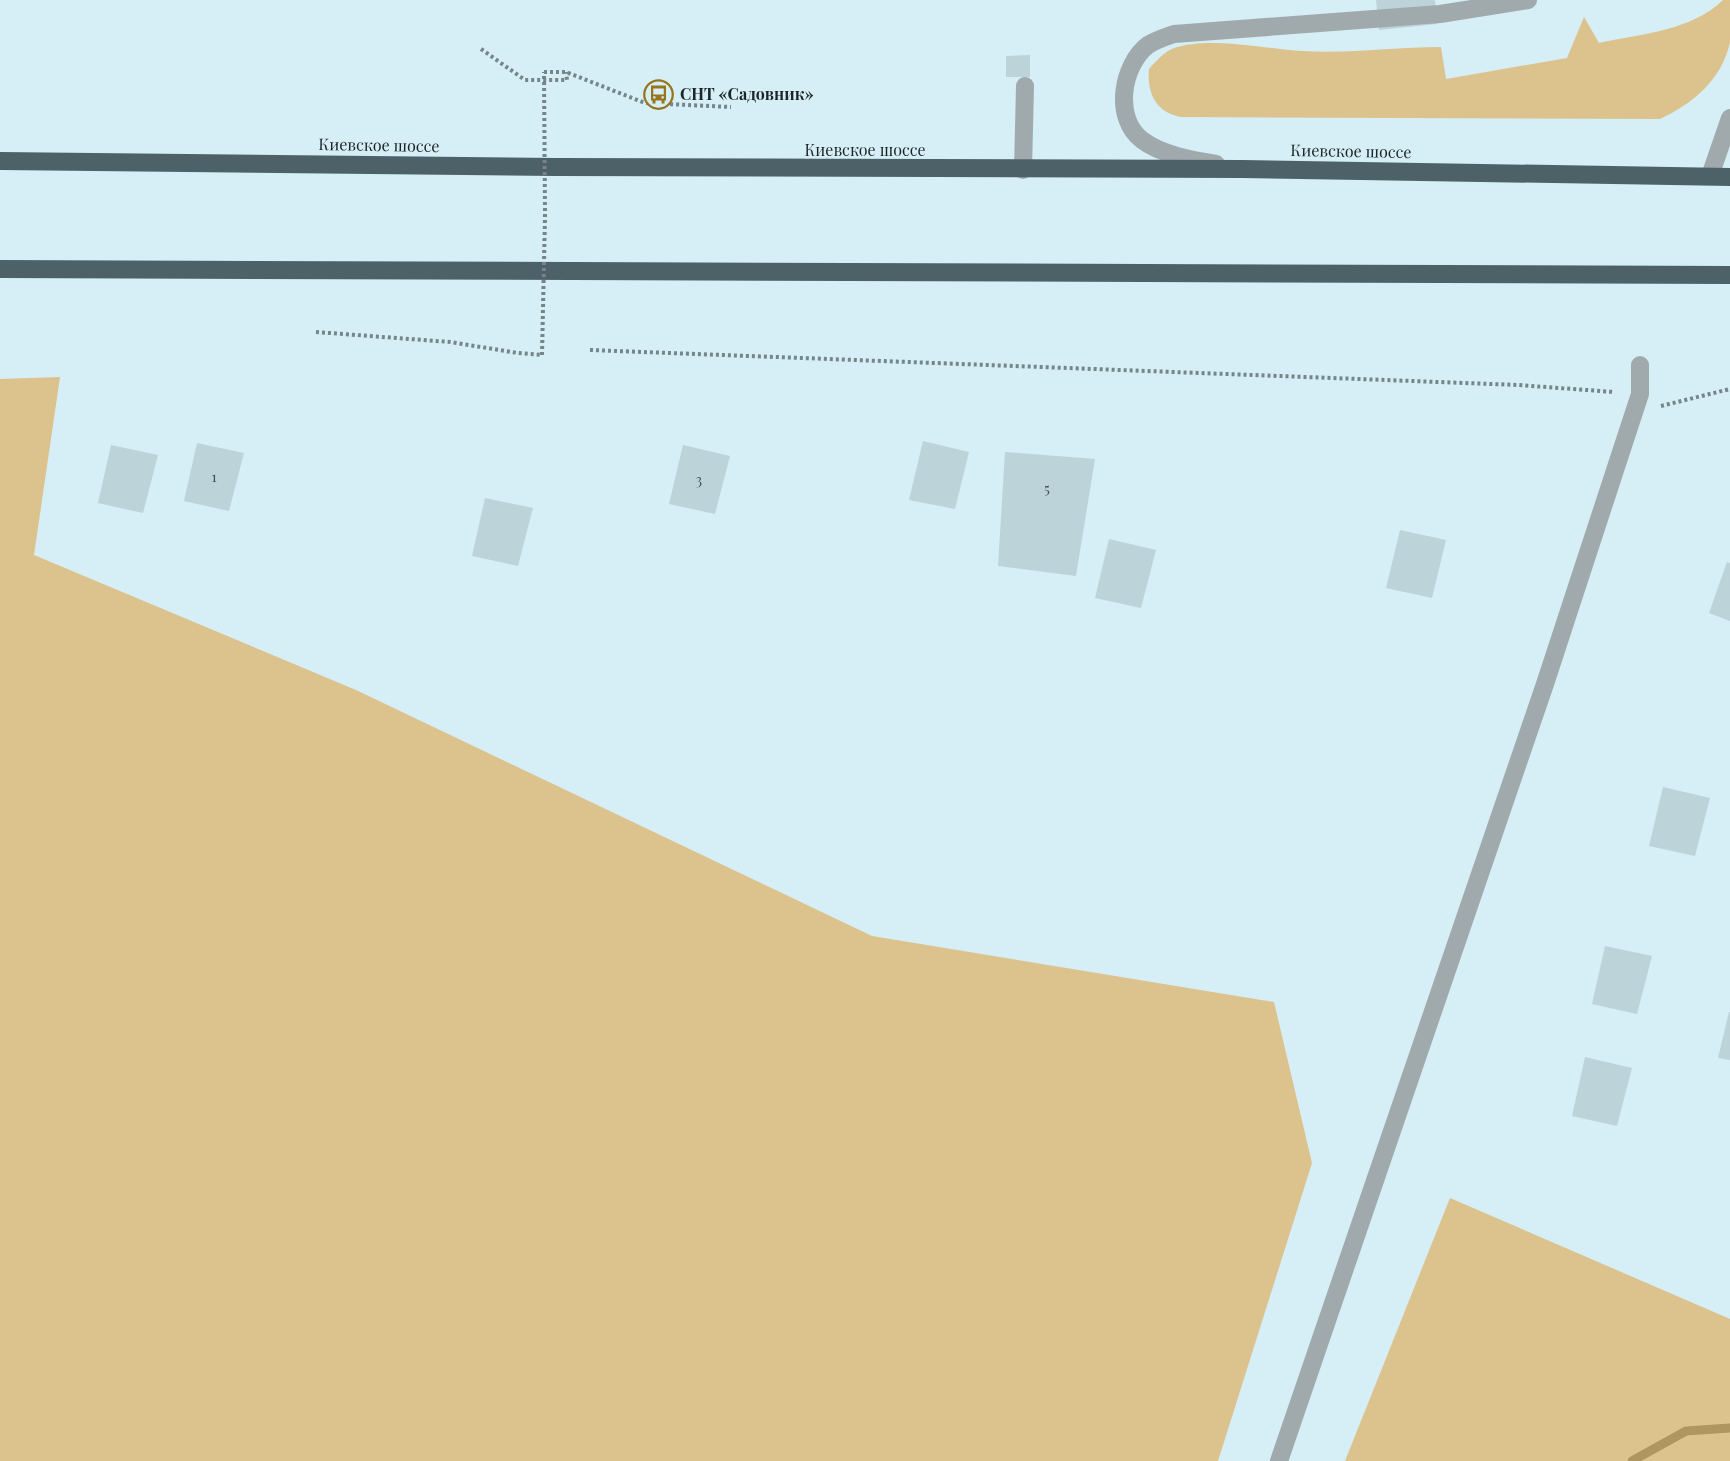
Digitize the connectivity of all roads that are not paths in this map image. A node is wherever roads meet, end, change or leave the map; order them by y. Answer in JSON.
{"nodes":[{"id":1,"x":1528,"y":0,"type":"edge"},
{"id":2,"x":1025,"y":86,"type":"dead end"},
{"id":3,"x":1730,"y":118,"type":"edge"},
{"id":4,"x":0,"y":161,"type":"edge"},
{"id":5,"x":1242,"y":169,"type":"junction"},
{"id":6,"x":1023,"y":170,"type":"junction"},
{"id":7,"x":1710,"y":177,"type":"junction"},
{"id":8,"x":1730,"y":177,"type":"edge"},
{"id":9,"x":0,"y":269,"type":"edge"},
{"id":10,"x":1730,"y":275,"type":"edge"},
{"id":11,"x":1640,"y":365,"type":"dead end"},
{"id":12,"x":1280,"y":1461,"type":"edge"}],
"edges":[{"from":1,"to":5,"type":"street"},
{"from":2,"to":6,"type":"street"},
{"from":3,"to":7,"type":"street"},
{"from":4,"to":6,"type":"highway","name":"Киевское шоссе"},
{"from":5,"to":6,"type":"highway","name":"Киевское шоссе"},
{"from":5,"to":7,"type":"highway","name":"Киевское шоссе"},
{"from":7,"to":8,"type":"highway","name":"Киевское шоссе"},
{"from":9,"to":10,"type":"highway"},
{"from":11,"to":12,"type":"street"}]}
